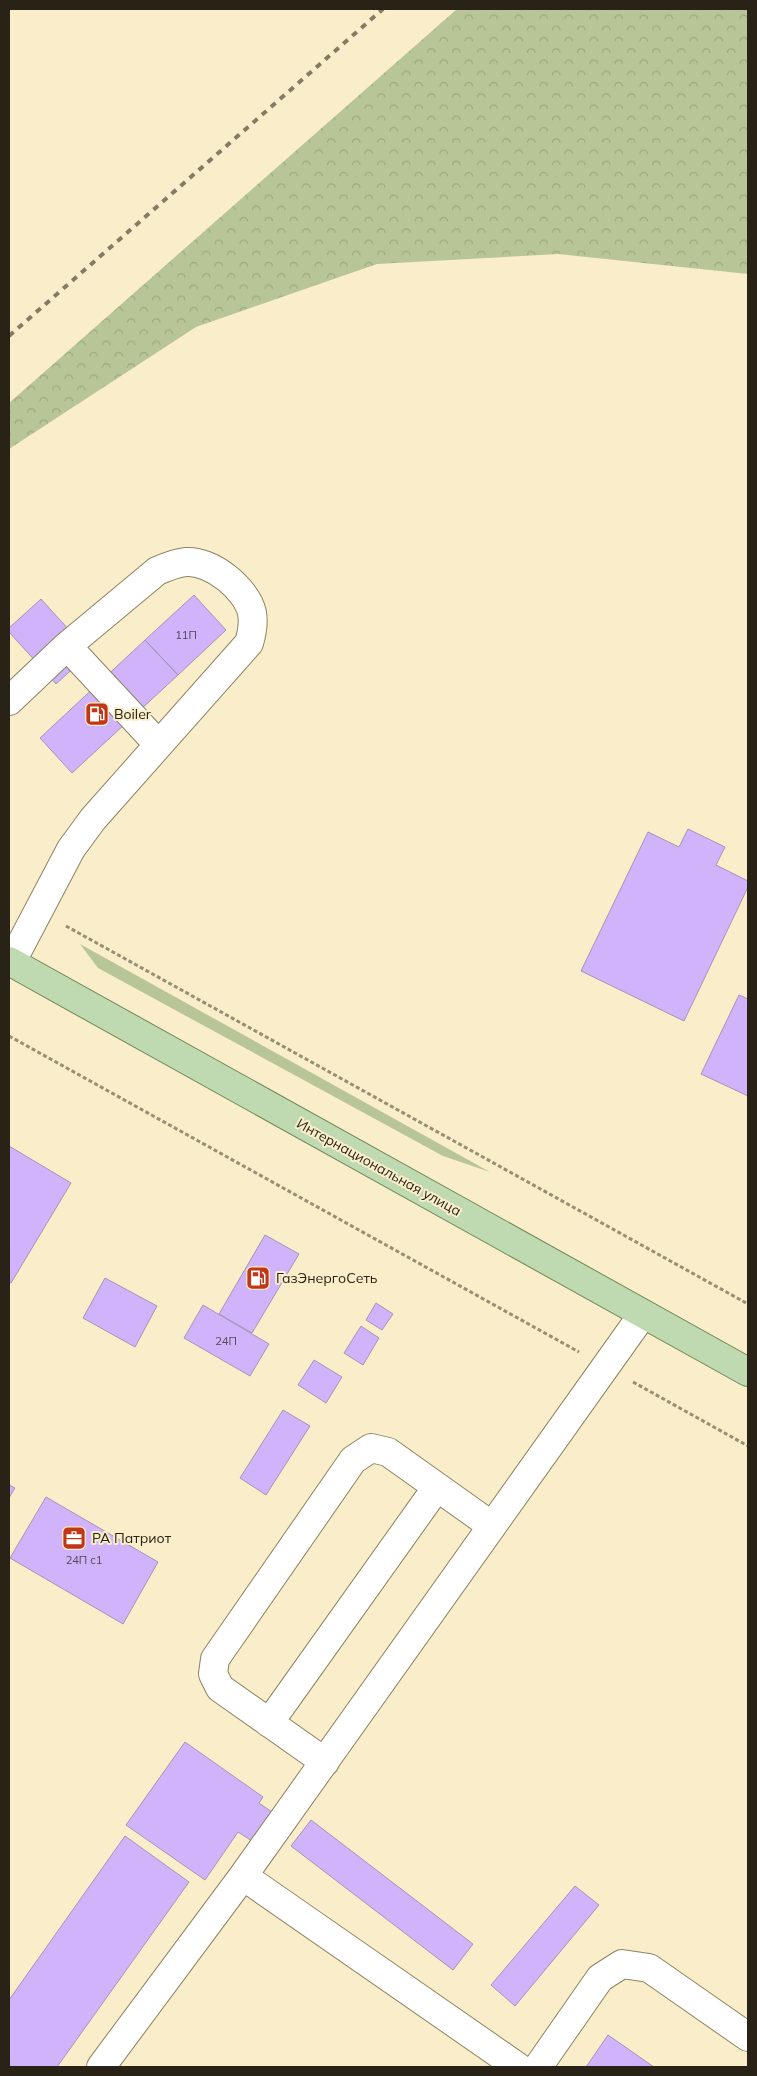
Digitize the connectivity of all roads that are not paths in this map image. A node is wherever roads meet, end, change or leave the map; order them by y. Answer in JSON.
{"nodes":[{"id":1,"x":67,"y":646,"type":"junction"},
{"id":2,"x":9,"y":701,"type":"edge"},
{"id":3,"x":158,"y":744,"type":"junction"},
{"id":4,"x":10,"y":962,"type":"edge"},
{"id":5,"x":643,"y":1314,"type":"junction"},
{"id":6,"x":748,"y":1372,"type":"edge"},
{"id":7,"x":436,"y":1487,"type":"junction"},
{"id":8,"x":492,"y":1526,"type":"junction"},
{"id":9,"x":269,"y":1723,"type":"junction"},
{"id":10,"x":325,"y":1762,"type":"junction"},
{"id":11,"x":243,"y":1876,"type":"junction"},
{"id":12,"x":748,"y":2037,"type":"edge"},
{"id":13,"x":101,"y":2067,"type":"edge"},
{"id":14,"x":518,"y":2067,"type":"edge"},
{"id":15,"x":538,"y":2067,"type":"edge"}],
"edges":[{"from":1,"to":2,"type":"lane"},
{"from":1,"to":3,"type":"lane"},
{"from":1,"to":3,"type":"lane"},
{"from":3,"to":4,"type":"lane"},
{"from":4,"to":5,"type":"main road","name":"Интернациональная улица"},
{"from":5,"to":6,"type":"main road","name":"Интернациональная улица"},
{"from":5,"to":8,"type":"lane"},
{"from":7,"to":8,"type":"lane"},
{"from":7,"to":9,"type":"lane"},
{"from":7,"to":9,"type":"lane"},
{"from":8,"to":10,"type":"lane"},
{"from":9,"to":10,"type":"lane"},
{"from":10,"to":11,"type":"lane"},
{"from":11,"to":13,"type":"lane"},
{"from":11,"to":14,"type":"lane"},
{"from":12,"to":15,"type":"lane"}]}
